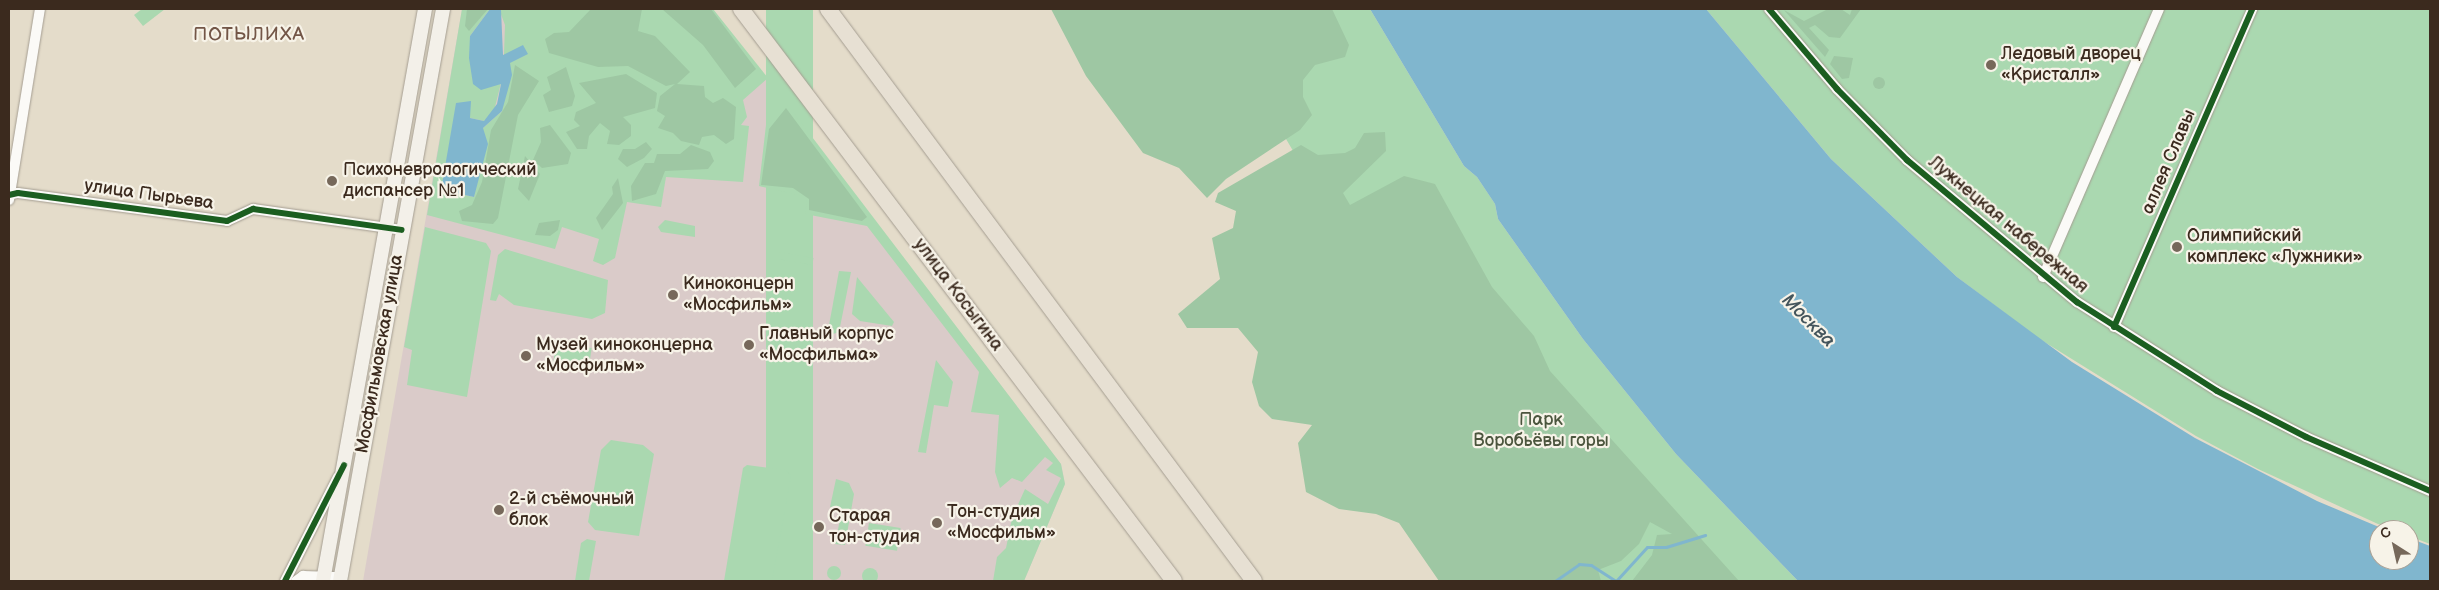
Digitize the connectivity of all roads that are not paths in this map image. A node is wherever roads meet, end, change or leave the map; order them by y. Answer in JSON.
{"nodes":[{"id":1,"x":40,"y":9,"type":"edge"},
{"id":2,"x":425,"y":9,"type":"edge"},
{"id":3,"x":443,"y":9,"type":"edge"},
{"id":4,"x":741,"y":9,"type":"edge"},
{"id":5,"x":828,"y":9,"type":"edge"},
{"id":6,"x":1769,"y":9,"type":"edge"},
{"id":7,"x":2158,"y":9,"type":"edge"},
{"id":8,"x":2252,"y":9,"type":"edge"},
{"id":9,"x":9,"y":197,"type":"edge"},
{"id":10,"x":385,"y":227,"type":"junction"},
{"id":11,"x":402,"y":230,"type":"junction"},
{"id":12,"x":2043,"y":277,"type":"junction"},
{"id":13,"x":2114,"y":327,"type":"junction"},
{"id":14,"x":344,"y":465,"type":"junction"},
{"id":15,"x":2430,"y":490,"type":"edge"},
{"id":16,"x":324,"y":578,"type":"edge"},
{"id":17,"x":340,"y":579,"type":"edge"},
{"id":18,"x":285,"y":581,"type":"edge"},
{"id":19,"x":296,"y":581,"type":"edge"},
{"id":20,"x":1174,"y":581,"type":"edge"},
{"id":21,"x":1254,"y":581,"type":"edge"}],
"edges":[{"from":1,"to":9,"type":"street"},
{"from":2,"to":10,"type":"main road","name":"Мосфильмовская улица"},
{"from":3,"to":11,"type":"main road","name":"Мосфильмовская улица"},
{"from":4,"to":20,"type":"main road","name":"улица Косыгина"},
{"from":5,"to":21,"type":"main road"},
{"from":6,"to":12,"type":"street","name":"Лужнецкая набережная"},
{"from":7,"to":12,"type":"street"},
{"from":8,"to":13,"type":"street","name":"аллея Славы"},
{"from":9,"to":10,"type":"street","name":"улица Пырьева"},
{"from":10,"to":11,"type":"street","name":"улица Пырьева"},
{"from":10,"to":14,"type":"main road","name":"Мосфильмовская улица"},
{"from":11,"to":17,"type":"main road","name":"Мосфильмовская улица"},
{"from":12,"to":13,"type":"street","name":"Лужнецкая набережная"},
{"from":13,"to":15,"type":"street","name":"Лужнецкая набережная"},
{"from":14,"to":16,"type":"main road","name":"Мосфильмовская улица"},
{"from":14,"to":18,"type":"street"},
{"from":16,"to":17,"type":"street"},
{"from":16,"to":19,"type":"street"}]}
